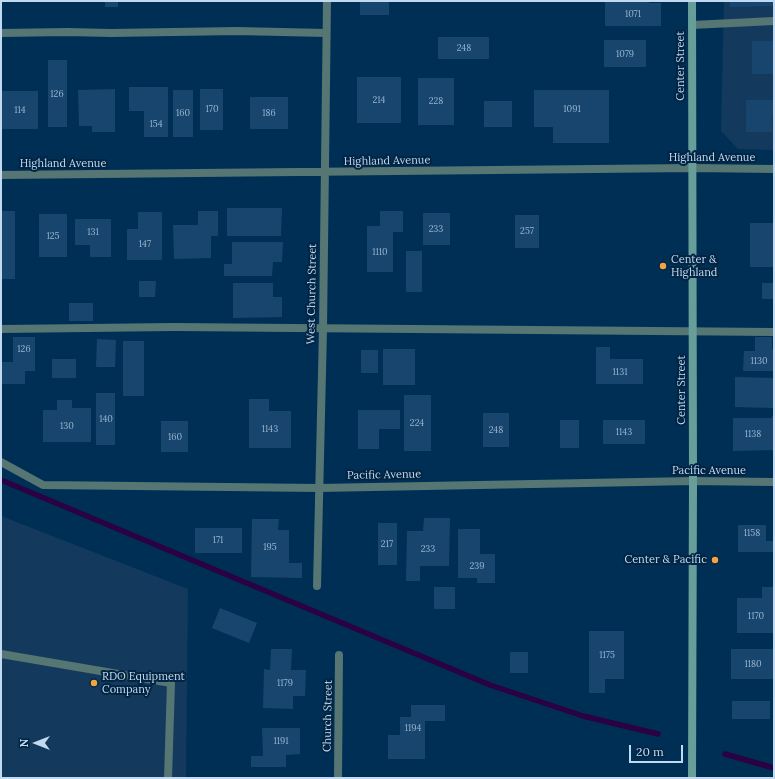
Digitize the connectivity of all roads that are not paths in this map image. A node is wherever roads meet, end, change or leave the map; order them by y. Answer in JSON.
{"nodes":[{"id":1,"x":327,"y":1,"type":"edge"},
{"id":2,"x":692,"y":1,"type":"edge"},
{"id":3,"x":774,"y":21,"type":"edge"},
{"id":4,"x":692,"y":24,"type":"junction"},
{"id":5,"x":1,"y":33,"type":"edge"},
{"id":6,"x":326,"y":33,"type":"junction"},
{"id":7,"x":692,"y":168,"type":"junction"},
{"id":8,"x":774,"y":169,"type":"edge"},
{"id":9,"x":324,"y":173,"type":"junction"},
{"id":10,"x":1,"y":175,"type":"edge"},
{"id":11,"x":1,"y":329,"type":"edge"},
{"id":12,"x":323,"y":329,"type":"junction"},
{"id":13,"x":692,"y":332,"type":"junction"},
{"id":14,"x":774,"y":332,"type":"edge"},
{"id":15,"x":1,"y":462,"type":"edge"},
{"id":16,"x":693,"y":481,"type":"junction"},
{"id":17,"x":774,"y":482,"type":"edge"},
{"id":18,"x":319,"y":488,"type":"junction"},
{"id":19,"x":317,"y":586,"type":"dead end"},
{"id":20,"x":1,"y":654,"type":"edge"},
{"id":21,"x":339,"y":655,"type":"dead end"},
{"id":22,"x":168,"y":778,"type":"edge"},
{"id":23,"x":338,"y":778,"type":"edge"},
{"id":24,"x":692,"y":778,"type":"edge"}],
"edges":[{"from":1,"to":6,"type":"street","name":"West Church Street"},
{"from":2,"to":4,"type":"main road","name":"Center Street"},
{"from":3,"to":4,"type":"street"},
{"from":4,"to":7,"type":"main road","name":"Center Street"},
{"from":5,"to":6,"type":"street"},
{"from":6,"to":9,"type":"street","name":"West Church Street"},
{"from":7,"to":8,"type":"street","name":"Highland Avenue"},
{"from":7,"to":9,"type":"street","name":"Highland Avenue"},
{"from":7,"to":13,"type":"main road","name":"Center Street"},
{"from":9,"to":10,"type":"street","name":"Highland Avenue"},
{"from":9,"to":12,"type":"street","name":"West Church Street"},
{"from":11,"to":12,"type":"street"},
{"from":12,"to":13,"type":"street"},
{"from":12,"to":18,"type":"street","name":"West Church Street"},
{"from":13,"to":14,"type":"street"},
{"from":13,"to":16,"type":"main road","name":"Center Street"},
{"from":15,"to":18,"type":"street","name":"Pacific Avenue"},
{"from":16,"to":17,"type":"street","name":"Pacific Avenue"},
{"from":16,"to":18,"type":"street","name":"Pacific Avenue"},
{"from":16,"to":24,"type":"main road","name":"Center Street"},
{"from":18,"to":19,"type":"street","name":"West Church Street"},
{"from":20,"to":22,"type":"street"},
{"from":21,"to":23,"type":"street","name":"Church Street"}]}
